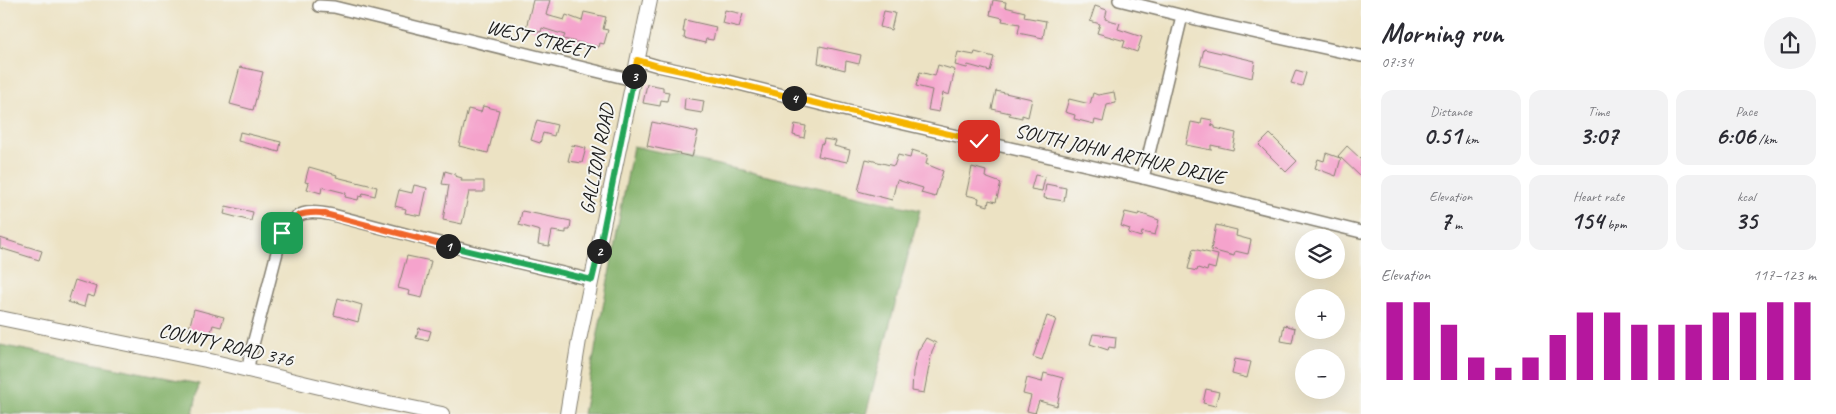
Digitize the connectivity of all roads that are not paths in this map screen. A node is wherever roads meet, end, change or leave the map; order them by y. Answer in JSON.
{"nodes":[{"id":1,"x":650,"y":0,"type":"edge"},
{"id":2,"x":1119,"y":0,"type":"edge"},
{"id":3,"x":319,"y":6,"type":"dead end"},
{"id":4,"x":1182,"y":16,"type":"junction"},
{"id":5,"x":1361,"y":56,"type":"edge"},
{"id":6,"x":637,"y":60,"type":"junction"},
{"id":7,"x":633,"y":80,"type":"junction"},
{"id":8,"x":1143,"y":178,"type":"junction"},
{"id":9,"x":1361,"y":232,"type":"edge"},
{"id":10,"x":592,"y":280,"type":"junction"},
{"id":11,"x":0,"y":318,"type":"edge"},
{"id":12,"x":248,"y":370,"type":"junction"},
{"id":13,"x":442,"y":414,"type":"edge"},
{"id":14,"x":567,"y":414,"type":"edge"}],
"edges":[{"from":1,"to":6,"type":"street","name":"GALLION ROAD"},
{"from":2,"to":4,"type":"street"},
{"from":3,"to":7,"type":"street","name":"WEST STREET"},
{"from":4,"to":5,"type":"street"},
{"from":4,"to":8,"type":"street"},
{"from":6,"to":7,"type":"street","name":"GALLION ROAD"},
{"from":6,"to":8,"type":"street","name":"SOUTH JOHN ARTHUR DRIVE"},
{"from":7,"to":10,"type":"street","name":"GALLION ROAD"},
{"from":8,"to":9,"type":"street","name":"SOUTH JOHN ARTHUR DRIVE"},
{"from":10,"to":12,"type":"street"},
{"from":10,"to":14,"type":"street","name":"GALLION ROAD"},
{"from":11,"to":12,"type":"street","name":"COUNTY ROAD 376"},
{"from":12,"to":13,"type":"street","name":"COUNTY ROAD 376"}]}
